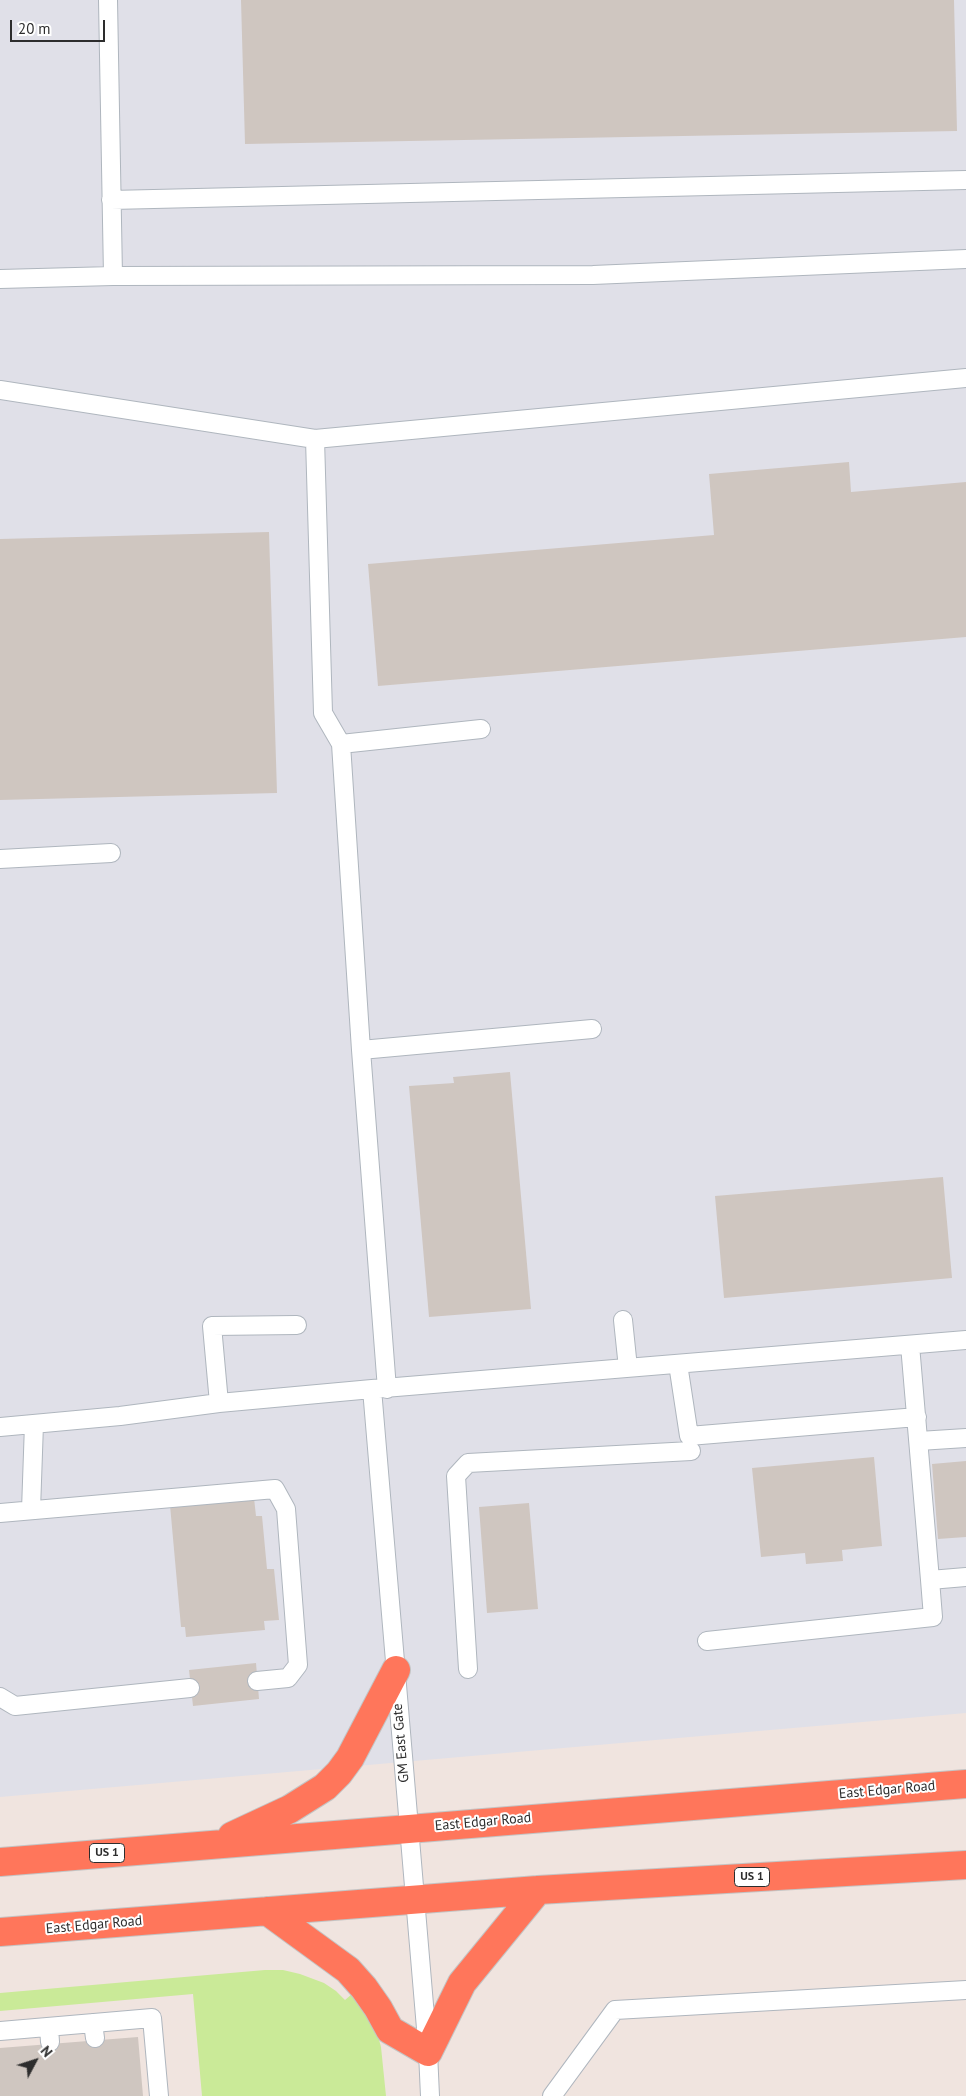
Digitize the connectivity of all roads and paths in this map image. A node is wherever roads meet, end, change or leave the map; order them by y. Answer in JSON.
{"nodes":[{"id":1,"x":108,"y":0,"type":"edge"},
{"id":2,"x":966,"y":180,"type":"edge"},
{"id":3,"x":111,"y":200,"type":"junction"},
{"id":4,"x":966,"y":259,"type":"edge"},
{"id":5,"x":113,"y":276,"type":"junction"},
{"id":6,"x":0,"y":279,"type":"edge"},
{"id":7,"x":966,"y":378,"type":"edge"},
{"id":8,"x":0,"y":390,"type":"edge"},
{"id":9,"x":315,"y":439,"type":"junction"},
{"id":10,"x":481,"y":729,"type":"dead end"},
{"id":11,"x":341,"y":744,"type":"junction"},
{"id":12,"x":111,"y":853,"type":"dead end"},
{"id":13,"x":0,"y":859,"type":"edge"},
{"id":14,"x":592,"y":1029,"type":"dead end"},
{"id":15,"x":361,"y":1050,"type":"junction"},
{"id":16,"x":623,"y":1320,"type":"dead end"},
{"id":17,"x":298,"y":1325,"type":"dead end"},
{"id":18,"x":966,"y":1340,"type":"edge"},
{"id":19,"x":910,"y":1345,"type":"junction"},
{"id":20,"x":678,"y":1364,"type":"junction"},
{"id":21,"x":628,"y":1368,"type":"junction"},
{"id":22,"x":380,"y":1389,"type":"junction"},
{"id":23,"x":219,"y":1403,"type":"junction"},
{"id":24,"x":917,"y":1417,"type":"junction"},
{"id":25,"x":34,"y":1424,"type":"junction"},
{"id":26,"x":0,"y":1426,"type":"edge"},
{"id":27,"x":966,"y":1438,"type":"edge"},
{"id":28,"x":919,"y":1441,"type":"junction"},
{"id":29,"x":691,"y":1452,"type":"dead end"},
{"id":30,"x":31,"y":1510,"type":"junction"},
{"id":31,"x":0,"y":1513,"type":"edge"},
{"id":32,"x":966,"y":1577,"type":"edge"},
{"id":33,"x":930,"y":1580,"type":"junction"},
{"id":34,"x":706,"y":1641,"type":"dead end"},
{"id":35,"x":468,"y":1669,"type":"dead end"},
{"id":36,"x":396,"y":1670,"type":"junction"},
{"id":37,"x":257,"y":1681,"type":"dead end"},
{"id":38,"x":190,"y":1688,"type":"dead end"},
{"id":39,"x":0,"y":1697,"type":"edge"},
{"id":40,"x":966,"y":1784,"type":"edge"},
{"id":41,"x":409,"y":1828,"type":"junction"},
{"id":42,"x":214,"y":1844,"type":"junction"},
{"id":43,"x":0,"y":1862,"type":"edge"},
{"id":44,"x":966,"y":1865,"type":"edge"},
{"id":45,"x":538,"y":1890,"type":"junction"},
{"id":46,"x":414,"y":1899,"type":"junction"},
{"id":47,"x":267,"y":1910,"type":"junction"},
{"id":48,"x":0,"y":1932,"type":"edge"},
{"id":49,"x":966,"y":1990,"type":"edge"},
{"id":50,"x":0,"y":2031,"type":"edge"},
{"id":51,"x":428,"y":2052,"type":"junction"},
{"id":52,"x":159,"y":2096,"type":"edge"},
{"id":53,"x":430,"y":2096,"type":"edge"},
{"id":54,"x":552,"y":2096,"type":"edge"}],
"edges":[{"from":1,"to":3,"type":"lane"},
{"from":2,"to":3,"type":"lane"},
{"from":3,"to":5,"type":"lane"},
{"from":4,"to":5,"type":"lane"},
{"from":5,"to":6,"type":"lane"},
{"from":7,"to":9,"type":"lane"},
{"from":8,"to":9,"type":"lane"},
{"from":9,"to":11,"type":"lane"},
{"from":10,"to":11,"type":"lane"},
{"from":11,"to":15,"type":"lane","name":"GM East Gate"},
{"from":12,"to":13,"type":"lane"},
{"from":14,"to":15,"type":"lane"},
{"from":15,"to":22,"type":"lane","name":"GM East Gate"},
{"from":16,"to":21,"type":"lane"},
{"from":17,"to":23,"type":"lane"},
{"from":18,"to":19,"type":"lane"},
{"from":19,"to":20,"type":"lane"},
{"from":19,"to":24,"type":"lane"},
{"from":20,"to":21,"type":"lane"},
{"from":20,"to":24,"type":"lane"},
{"from":21,"to":22,"type":"lane"},
{"from":22,"to":23,"type":"lane"},
{"from":22,"to":36,"type":"lane","name":"GM East Gate"},
{"from":23,"to":25,"type":"lane"},
{"from":24,"to":28,"type":"lane"},
{"from":25,"to":26,"type":"lane"},
{"from":25,"to":30,"type":"lane"},
{"from":27,"to":28,"type":"lane"},
{"from":28,"to":33,"type":"lane"},
{"from":29,"to":35,"type":"lane"},
{"from":30,"to":31,"type":"lane"},
{"from":30,"to":37,"type":"lane"},
{"from":32,"to":33,"type":"lane"},
{"from":33,"to":34,"type":"lane"},
{"from":36,"to":41,"type":"lane","name":"GM East Gate"},
{"from":36,"to":42,"type":"highway"},
{"from":38,"to":39,"type":"lane"},
{"from":40,"to":41,"type":"highway","name":"East Edgar Road","number":"US 1"},
{"from":41,"to":42,"type":"highway","name":"East Edgar Road","number":"US 1"},
{"from":41,"to":46,"type":"lane","name":"GM East Gate"},
{"from":42,"to":43,"type":"highway","name":"East Edgar Road","number":"US 1"},
{"from":44,"to":45,"type":"highway","name":"East Edgar Road","number":"US 1"},
{"from":45,"to":46,"type":"highway","name":"East Edgar Road","number":"US 1"},
{"from":45,"to":51,"type":"highway"},
{"from":46,"to":47,"type":"highway","name":"East Edgar Road","number":"US 1"},
{"from":46,"to":51,"type":"lane","name":"GM East Gate"},
{"from":47,"to":48,"type":"highway","name":"East Edgar Road","number":"US 1"},
{"from":47,"to":51,"type":"highway"},
{"from":49,"to":54,"type":"lane"},
{"from":50,"to":52,"type":"lane"},
{"from":51,"to":53,"type":"lane","name":"GM East Gate"}]}
